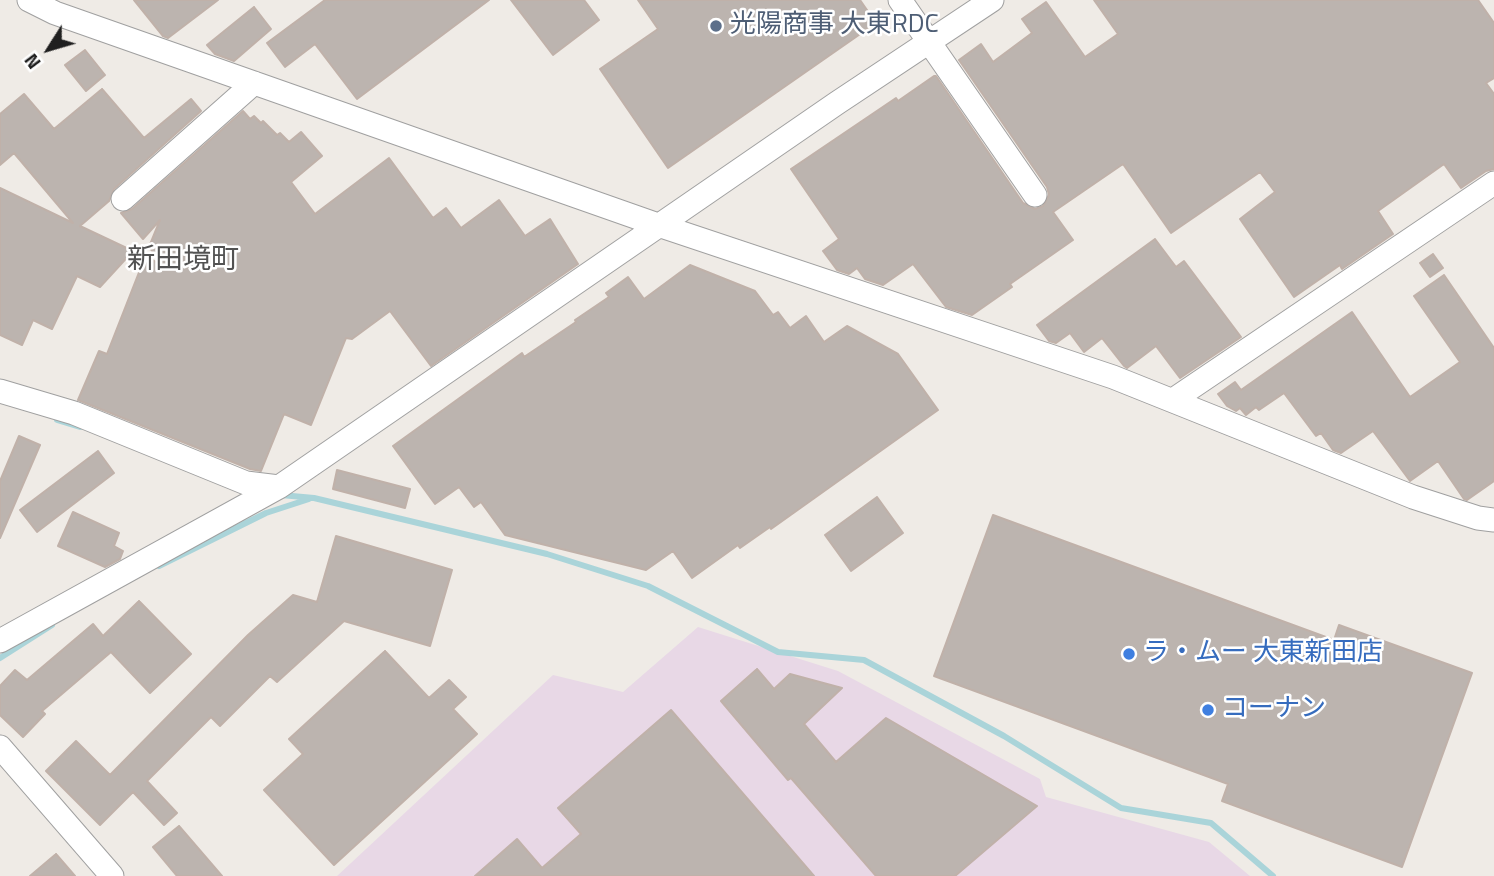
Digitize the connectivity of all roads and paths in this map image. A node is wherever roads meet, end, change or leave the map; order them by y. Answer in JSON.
{"nodes":[{"id":1,"x":29,"y":0,"type":"edge"},
{"id":2,"x":900,"y":0,"type":"edge"},
{"id":3,"x":992,"y":0,"type":"edge"},
{"id":4,"x":929,"y":44,"type":"junction"},
{"id":5,"x":254,"y":83,"type":"junction"},
{"id":6,"x":1494,"y":183,"type":"edge"},
{"id":7,"x":1035,"y":195,"type":"dead end"},
{"id":8,"x":122,"y":200,"type":"dead end"},
{"id":9,"x":661,"y":226,"type":"junction"},
{"id":10,"x":0,"y":391,"type":"edge"},
{"id":11,"x":1172,"y":400,"type":"junction"},
{"id":12,"x":279,"y":486,"type":"junction"},
{"id":13,"x":1494,"y":520,"type":"edge"},
{"id":14,"x":0,"y":641,"type":"edge"},
{"id":15,"x":0,"y":747,"type":"edge"},
{"id":16,"x":111,"y":876,"type":"edge"}],
"edges":[{"from":1,"to":5,"type":"street"},
{"from":2,"to":4,"type":"street"},
{"from":3,"to":4,"type":"street"},
{"from":4,"to":7,"type":"street"},
{"from":4,"to":9,"type":"street"},
{"from":5,"to":8,"type":"street"},
{"from":5,"to":9,"type":"street"},
{"from":6,"to":11,"type":"street"},
{"from":9,"to":11,"type":"street"},
{"from":9,"to":12,"type":"street"},
{"from":10,"to":12,"type":"street"},
{"from":11,"to":13,"type":"street"},
{"from":12,"to":14,"type":"street"},
{"from":15,"to":16,"type":"street"}]}
